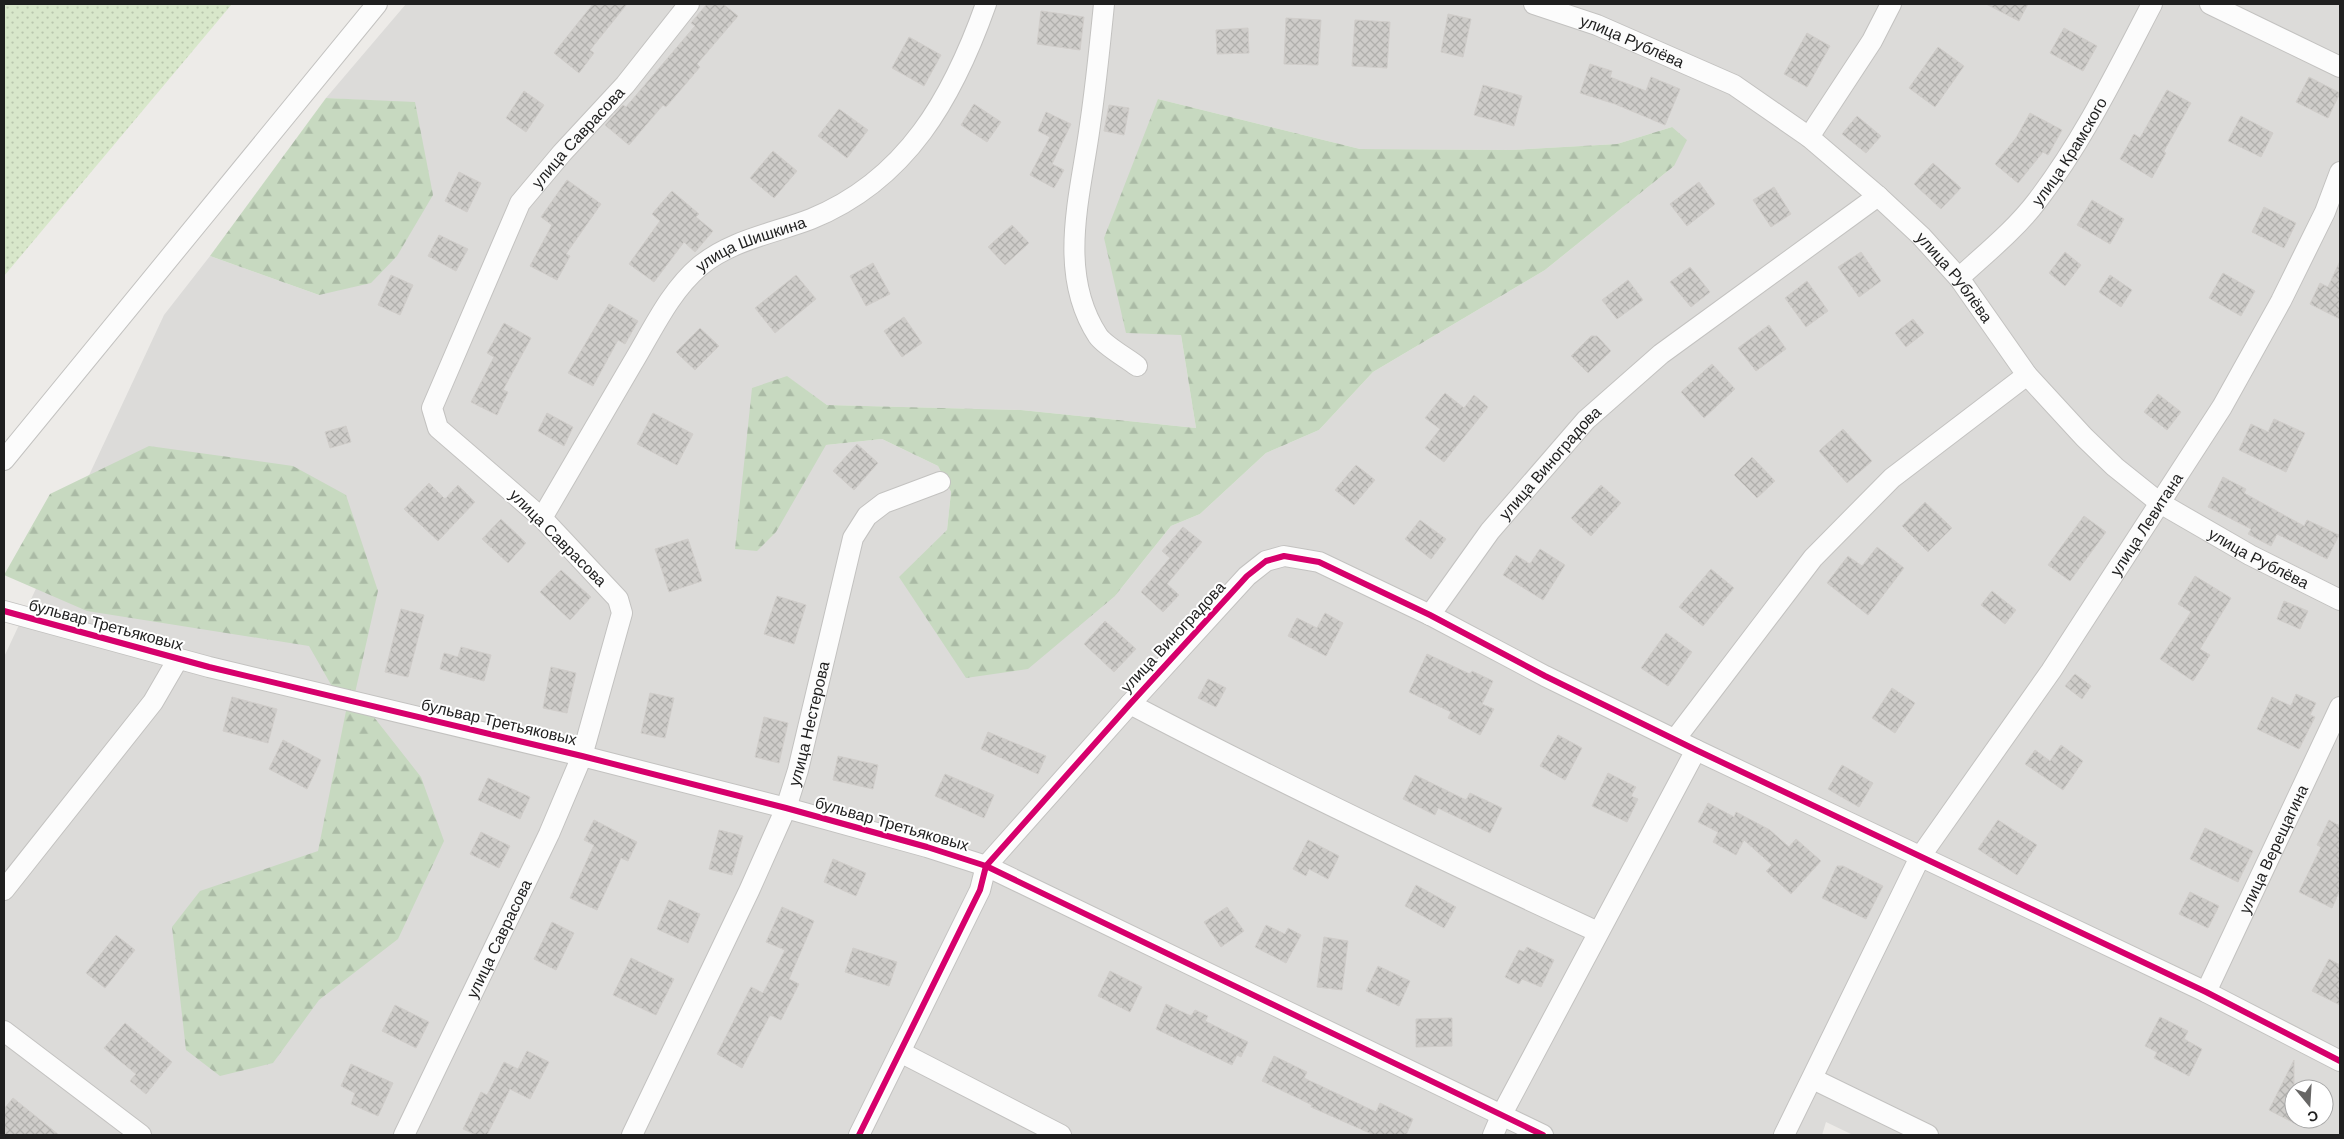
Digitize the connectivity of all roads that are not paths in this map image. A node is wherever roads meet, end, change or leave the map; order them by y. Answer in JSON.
{"nodes":[{"id":1,"x":377,"y":4,"type":"edge"},
{"id":2,"x":689,"y":4,"type":"edge"},
{"id":3,"x":986,"y":4,"type":"edge"},
{"id":4,"x":1104,"y":4,"type":"edge"},
{"id":5,"x":1534,"y":4,"type":"edge"},
{"id":6,"x":1892,"y":4,"type":"edge"},
{"id":7,"x":2152,"y":4,"type":"edge"},
{"id":8,"x":2210,"y":4,"type":"edge"},
{"id":9,"x":2340,"y":67,"type":"edge"},
{"id":10,"x":1809,"y":137,"type":"junction"},
{"id":11,"x":2340,"y":172,"type":"edge"},
{"id":12,"x":1878,"y":196,"type":"junction"},
{"id":13,"x":1959,"y":278,"type":"junction"},
{"id":14,"x":1137,"y":366,"type":"dead end"},
{"id":15,"x":2027,"y":375,"type":"junction"},
{"id":16,"x":4,"y":460,"type":"edge"},
{"id":17,"x":940,"y":482,"type":"dead end"},
{"id":18,"x":2160,"y":503,"type":"junction"},
{"id":19,"x":542,"y":518,"type":"junction"},
{"id":20,"x":2340,"y":600,"type":"edge"},
{"id":21,"x":4,"y":610,"type":"edge"},
{"id":22,"x":1430,"y":615,"type":"junction"},
{"id":23,"x":178,"y":659,"type":"junction"},
{"id":24,"x":1130,"y":704,"type":"junction"},
{"id":25,"x":2340,"y":708,"type":"edge"},
{"id":26,"x":1676,"y":738,"type":"junction"},
{"id":27,"x":1696,"y":750,"type":"junction"},
{"id":28,"x":582,"y":756,"type":"junction"},
{"id":29,"x":786,"y":808,"type":"junction"},
{"id":30,"x":1920,"y":857,"type":"junction"},
{"id":31,"x":986,"y":866,"type":"junction"},
{"id":32,"x":4,"y":890,"type":"edge"},
{"id":33,"x":1598,"y":932,"type":"junction"},
{"id":34,"x":2206,"y":992,"type":"junction"},
{"id":35,"x":4,"y":1031,"type":"edge"},
{"id":36,"x":900,"y":1052,"type":"junction"},
{"id":37,"x":2340,"y":1062,"type":"edge"},
{"id":38,"x":1813,"y":1079,"type":"junction"},
{"id":39,"x":1502,"y":1114,"type":"junction"},
{"id":40,"x":141,"y":1135,"type":"edge"},
{"id":41,"x":404,"y":1135,"type":"edge"},
{"id":42,"x":632,"y":1135,"type":"edge"},
{"id":43,"x":859,"y":1135,"type":"edge"},
{"id":44,"x":1061,"y":1135,"type":"edge"},
{"id":45,"x":1494,"y":1135,"type":"edge"},
{"id":46,"x":1543,"y":1135,"type":"edge"},
{"id":47,"x":1784,"y":1135,"type":"edge"},
{"id":48,"x":1928,"y":1135,"type":"edge"}],
"edges":[{"from":1,"to":16,"type":"street"},
{"from":2,"to":19,"type":"street","name":"улица Саврасова"},
{"from":3,"to":19,"type":"street","name":"улица Шишкина"},
{"from":4,"to":14,"type":"street"},
{"from":5,"to":10,"type":"street","name":"улица Рублёва"},
{"from":6,"to":10,"type":"street"},
{"from":7,"to":13,"type":"street","name":"улица Крамского"},
{"from":8,"to":9,"type":"street"},
{"from":10,"to":12,"type":"street","name":"улица Рублёва"},
{"from":11,"to":18,"type":"street","name":"улица Левитана"},
{"from":12,"to":13,"type":"street","name":"улица Рублёва"},
{"from":12,"to":22,"type":"street","name":"улица Виноградова"},
{"from":13,"to":15,"type":"street","name":"улица Рублёва"},
{"from":15,"to":18,"type":"street","name":"улица Рублёва"},
{"from":15,"to":26,"type":"street"},
{"from":17,"to":29,"type":"street","name":"улица Нестерова"},
{"from":18,"to":20,"type":"street","name":"улица Рублёва"},
{"from":18,"to":30,"type":"street","name":"улица Левитана"},
{"from":19,"to":28,"type":"street","name":"улица Саврасова"},
{"from":21,"to":23,"type":"street","name":"бульвар Третьяковых"},
{"from":22,"to":24,"type":"street","name":"улица Виноградова"},
{"from":22,"to":26,"type":"street"},
{"from":23,"to":28,"type":"street","name":"бульвар Третьяковых"},
{"from":23,"to":32,"type":"street"},
{"from":24,"to":31,"type":"street","name":"улица Виноградова"},
{"from":24,"to":33,"type":"street"},
{"from":25,"to":34,"type":"street","name":"улица Верещагина"},
{"from":26,"to":27,"type":"street"},
{"from":27,"to":30,"type":"street"},
{"from":27,"to":33,"type":"street"},
{"from":28,"to":29,"type":"street","name":"бульвар Третьяковых"},
{"from":28,"to":41,"type":"street","name":"улица Саврасова"},
{"from":29,"to":31,"type":"street","name":"бульвар Третьяковых"},
{"from":29,"to":42,"type":"street","name":"улица Нестерова"},
{"from":30,"to":34,"type":"street"},
{"from":30,"to":38,"type":"street","name":"улица Левитана"},
{"from":31,"to":36,"type":"street"},
{"from":31,"to":39,"type":"street","name":"бульвар Третьяковых"},
{"from":33,"to":39,"type":"street"},
{"from":34,"to":37,"type":"street"},
{"from":35,"to":40,"type":"street"},
{"from":36,"to":43,"type":"street"},
{"from":36,"to":44,"type":"street"},
{"from":38,"to":47,"type":"street","name":"улица Левитана"},
{"from":38,"to":48,"type":"street"},
{"from":39,"to":45,"type":"street"},
{"from":39,"to":46,"type":"street","name":"бульвар Третьяковых"}]}
